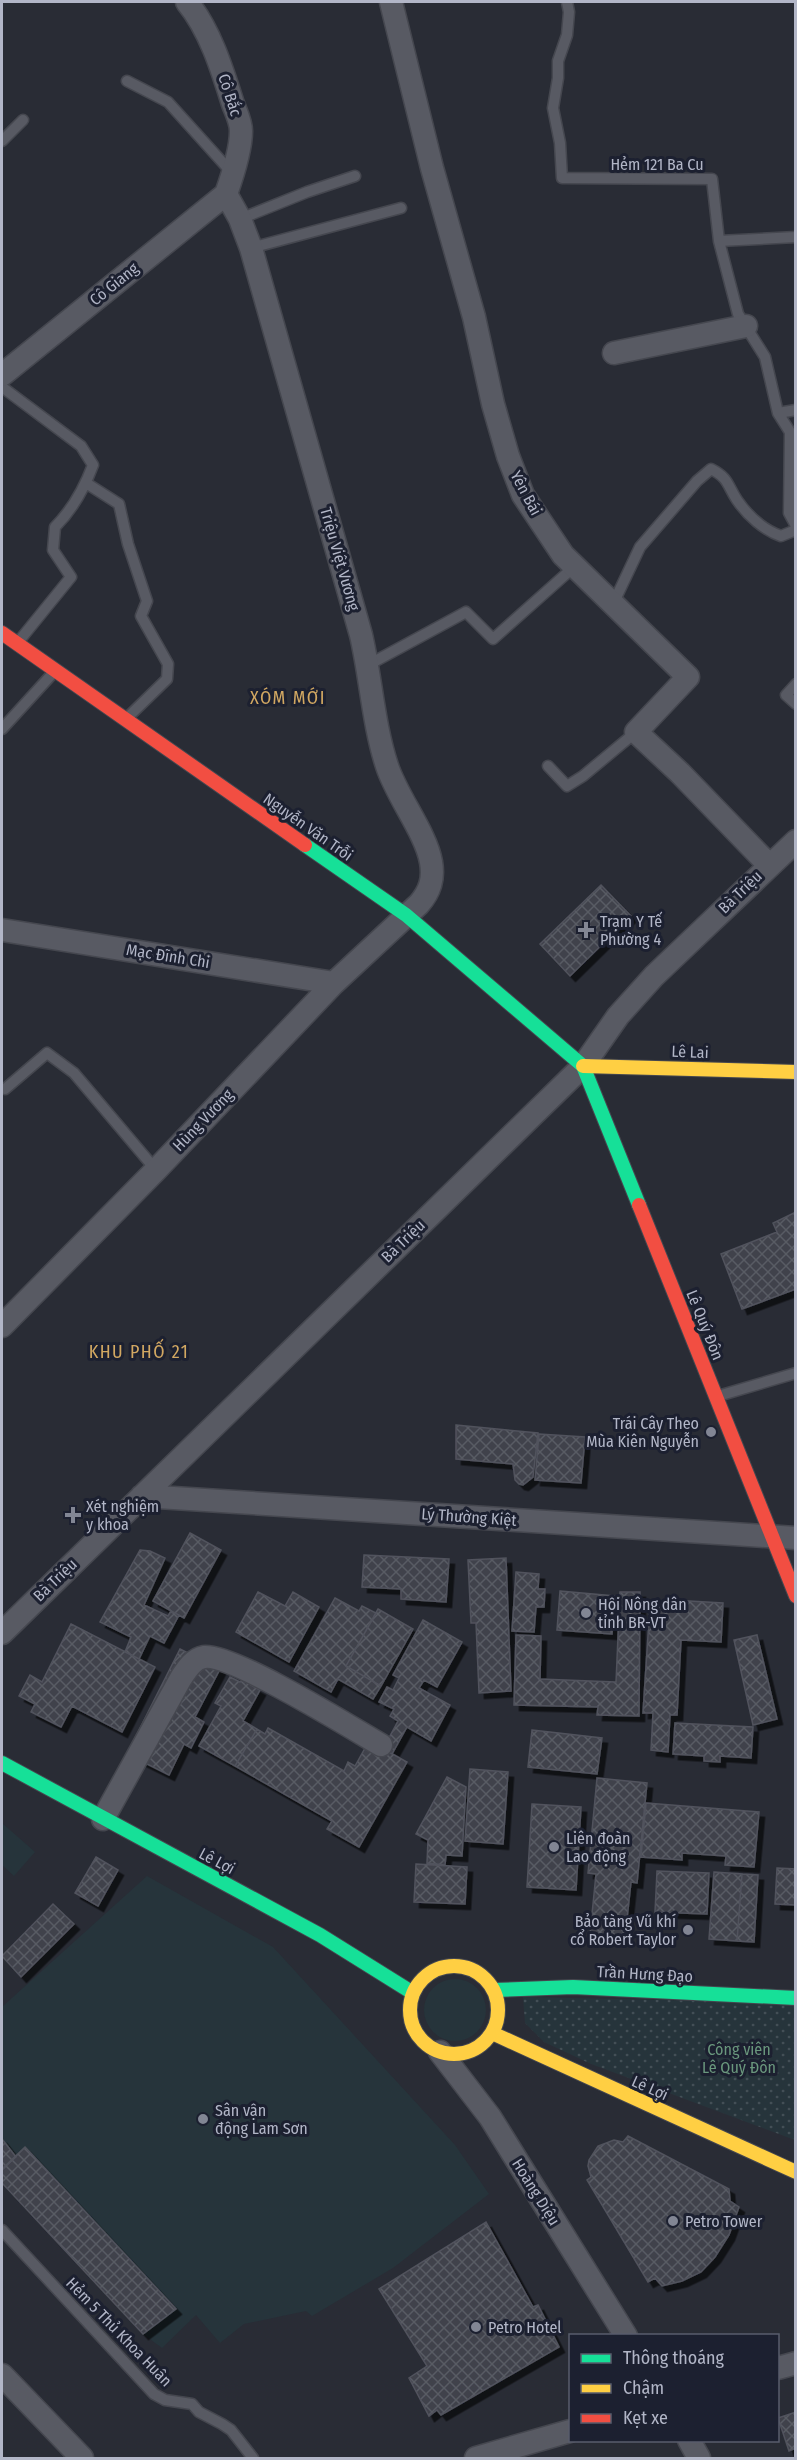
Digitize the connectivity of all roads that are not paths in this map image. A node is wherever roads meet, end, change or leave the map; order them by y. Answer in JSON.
{"nodes":[{"id":1,"x":391,"y":2,"type":"edge"},
{"id":2,"x":567,"y":2,"type":"edge"},
{"id":3,"x":195,"y":6,"type":"edge"},
{"id":4,"x":127,"y":81,"type":"dead end"},
{"id":5,"x":23,"y":120,"type":"dead end"},
{"id":6,"x":2,"y":141,"type":"edge"},
{"id":7,"x":355,"y":176,"type":"dead end"},
{"id":8,"x":230,"y":184,"type":"junction"},
{"id":9,"x":400,"y":208,"type":"dead end"},
{"id":10,"x":240,"y":219,"type":"junction"},
{"id":11,"x":795,"y":237,"type":"edge"},
{"id":12,"x":719,"y":241,"type":"junction"},
{"id":13,"x":250,"y":248,"type":"junction"},
{"id":14,"x":746,"y":326,"type":"junction"},
{"id":15,"x":614,"y":354,"type":"dead end"},
{"id":16,"x":2,"y":375,"type":"edge"},
{"id":17,"x":2,"y":387,"type":"edge"},
{"id":18,"x":795,"y":410,"type":"edge"},
{"id":19,"x":778,"y":413,"type":"junction"},
{"id":20,"x":86,"y":483,"type":"junction"},
{"id":21,"x":795,"y":528,"type":"edge"},
{"id":22,"x":574,"y":566,"type":"junction"},
{"id":23,"x":614,"y":602,"type":"junction"},
{"id":24,"x":2,"y":633,"type":"edge"},
{"id":25,"x":17,"y":644,"type":"junction"},
{"id":26,"x":368,"y":665,"type":"junction"},
{"id":27,"x":55,"y":672,"type":"junction"},
{"id":28,"x":795,"y":684,"type":"edge"},
{"id":29,"x":795,"y":704,"type":"edge"},
{"id":30,"x":125,"y":720,"type":"junction"},
{"id":31,"x":2,"y":729,"type":"edge"},
{"id":32,"x":636,"y":732,"type":"junction"},
{"id":33,"x":548,"y":766,"type":"dead end"},
{"id":34,"x":794,"y":845,"type":"edge"},
{"id":35,"x":769,"y":865,"type":"junction"},
{"id":36,"x":406,"y":915,"type":"junction"},
{"id":37,"x":2,"y":930,"type":"edge"},
{"id":38,"x":334,"y":983,"type":"junction"},
{"id":39,"x":583,"y":1066,"type":"junction"},
{"id":40,"x":795,"y":1072,"type":"edge"},
{"id":41,"x":5,"y":1089,"type":"dead end"},
{"id":42,"x":156,"y":1170,"type":"junction"},
{"id":43,"x":2,"y":1326,"type":"edge"},
{"id":44,"x":795,"y":1373,"type":"edge"},
{"id":45,"x":716,"y":1397,"type":"junction"},
{"id":46,"x":142,"y":1496,"type":"junction"},
{"id":47,"x":784,"y":1538,"type":"edge"},
{"id":48,"x":795,"y":1596,"type":"edge"},
{"id":49,"x":2,"y":1633,"type":"edge"},
{"id":50,"x":381,"y":1745,"type":"dead end"},
{"id":51,"x":2,"y":1763,"type":"edge"},
{"id":52,"x":103,"y":1819,"type":"junction"},
{"id":53,"x":494,"y":1990,"type":"junction"},
{"id":54,"x":413,"y":1993,"type":"junction"},
{"id":55,"x":795,"y":1998,"type":"edge"},
{"id":56,"x":492,"y":2033,"type":"junction"},
{"id":57,"x":440,"y":2052,"type":"junction"},
{"id":58,"x":795,"y":2172,"type":"edge"},
{"id":59,"x":2,"y":2230,"type":"edge"},
{"id":60,"x":625,"y":2334,"type":"edge"},
{"id":61,"x":795,"y":2362,"type":"edge"},
{"id":62,"x":779,"y":2367,"type":"edge"},
{"id":63,"x":2,"y":2374,"type":"edge"},
{"id":64,"x":569,"y":2431,"type":"edge"},
{"id":65,"x":690,"y":2442,"type":"edge"},
{"id":66,"x":82,"y":2458,"type":"edge"},
{"id":67,"x":253,"y":2458,"type":"edge"},
{"id":68,"x":476,"y":2458,"type":"edge"},
{"id":69,"x":699,"y":2458,"type":"edge"}],
"edges":[{"from":1,"to":22,"type":"street","name":"Yên Bái"},
{"from":2,"to":12,"type":"lane","name":"Hẻm 121 Ba Cu"},
{"from":3,"to":8,"type":"street","name":"Cô Bắc"},
{"from":4,"to":8,"type":"lane"},
{"from":5,"to":6,"type":"lane"},
{"from":7,"to":10,"type":"lane"},
{"from":8,"to":10,"type":"street","name":"Triệu Việt Vương"},
{"from":8,"to":16,"type":"street","name":"Cô Giang"},
{"from":9,"to":13,"type":"lane"},
{"from":10,"to":13,"type":"street","name":"Triệu Việt Vương"},
{"from":11,"to":12,"type":"lane"},
{"from":12,"to":14,"type":"lane","name":"Hẻm 121 Ba Cu"},
{"from":13,"to":26,"type":"street","name":"Triệu Việt Vương"},
{"from":14,"to":15,"type":"street"},
{"from":14,"to":19,"type":"lane","name":"Hẻm 121 Ba Cu"},
{"from":17,"to":20,"type":"lane"},
{"from":18,"to":19,"type":"lane"},
{"from":19,"to":21,"type":"lane","name":"Hẻm 121 Ba Cu"},
{"from":20,"to":25,"type":"lane"},
{"from":20,"to":30,"type":"lane"},
{"from":21,"to":23,"type":"lane"},
{"from":22,"to":23,"type":"street","name":"Yên Bái"},
{"from":22,"to":26,"type":"lane"},
{"from":23,"to":32,"type":"street","name":"Yên Bái"},
{"from":24,"to":25,"type":"street","name":"Nguyễn Văn Trỗi"},
{"from":25,"to":27,"type":"street","name":"Nguyễn Văn Trỗi"},
{"from":26,"to":36,"type":"street","name":"Triệu Việt Vương"},
{"from":27,"to":30,"type":"street","name":"Nguyễn Văn Trỗi"},
{"from":27,"to":31,"type":"lane"},
{"from":28,"to":29,"type":"lane"},
{"from":30,"to":36,"type":"street","name":"Nguyễn Văn Trỗi"},
{"from":32,"to":33,"type":"lane"},
{"from":32,"to":35,"type":"street"},
{"from":34,"to":35,"type":"street","name":"Bà Triệu"},
{"from":35,"to":39,"type":"street","name":"Bà Triệu"},
{"from":36,"to":38,"type":"street","name":"Hùng Vương"},
{"from":36,"to":39,"type":"street","name":"Nguyễn Văn Trỗi"},
{"from":37,"to":38,"type":"street","name":"Mạc Đĩnh Chi"},
{"from":38,"to":42,"type":"street","name":"Hùng Vương"},
{"from":39,"to":40,"type":"street","name":"Lê Lai"},
{"from":39,"to":45,"type":"street","name":"Lê Quý Đôn"},
{"from":39,"to":46,"type":"street","name":"Bà Triệu"},
{"from":41,"to":42,"type":"lane"},
{"from":42,"to":43,"type":"street","name":"Hùng Vương"},
{"from":44,"to":45,"type":"lane"},
{"from":45,"to":47,"type":"street","name":"Lê Quý Đôn"},
{"from":46,"to":47,"type":"street","name":"Lý Thường Kiệt"},
{"from":46,"to":49,"type":"street","name":"Bà Triệu"},
{"from":47,"to":48,"type":"street","name":"Lê Quý Đôn"},
{"from":50,"to":52,"type":"street"},
{"from":51,"to":52,"type":"street","name":"Lê Lợi"},
{"from":52,"to":54,"type":"street","name":"Lê Lợi"},
{"from":53,"to":54,"type":"street"},
{"from":53,"to":55,"type":"street","name":"Trần Hưng Đạo"},
{"from":53,"to":56,"type":"street"},
{"from":54,"to":57,"type":"street"},
{"from":56,"to":57,"type":"street"},
{"from":56,"to":58,"type":"street","name":"Lê Lợi"},
{"from":57,"to":60,"type":"street","name":"Hoàng Diệu"},
{"from":59,"to":67,"type":"lane","name":"Hẻm 5 Thủ Khoa Huân"},
{"from":61,"to":62,"type":"street"},
{"from":63,"to":66,"type":"street"},
{"from":64,"to":68,"type":"street"},
{"from":65,"to":69,"type":"street"}]}
